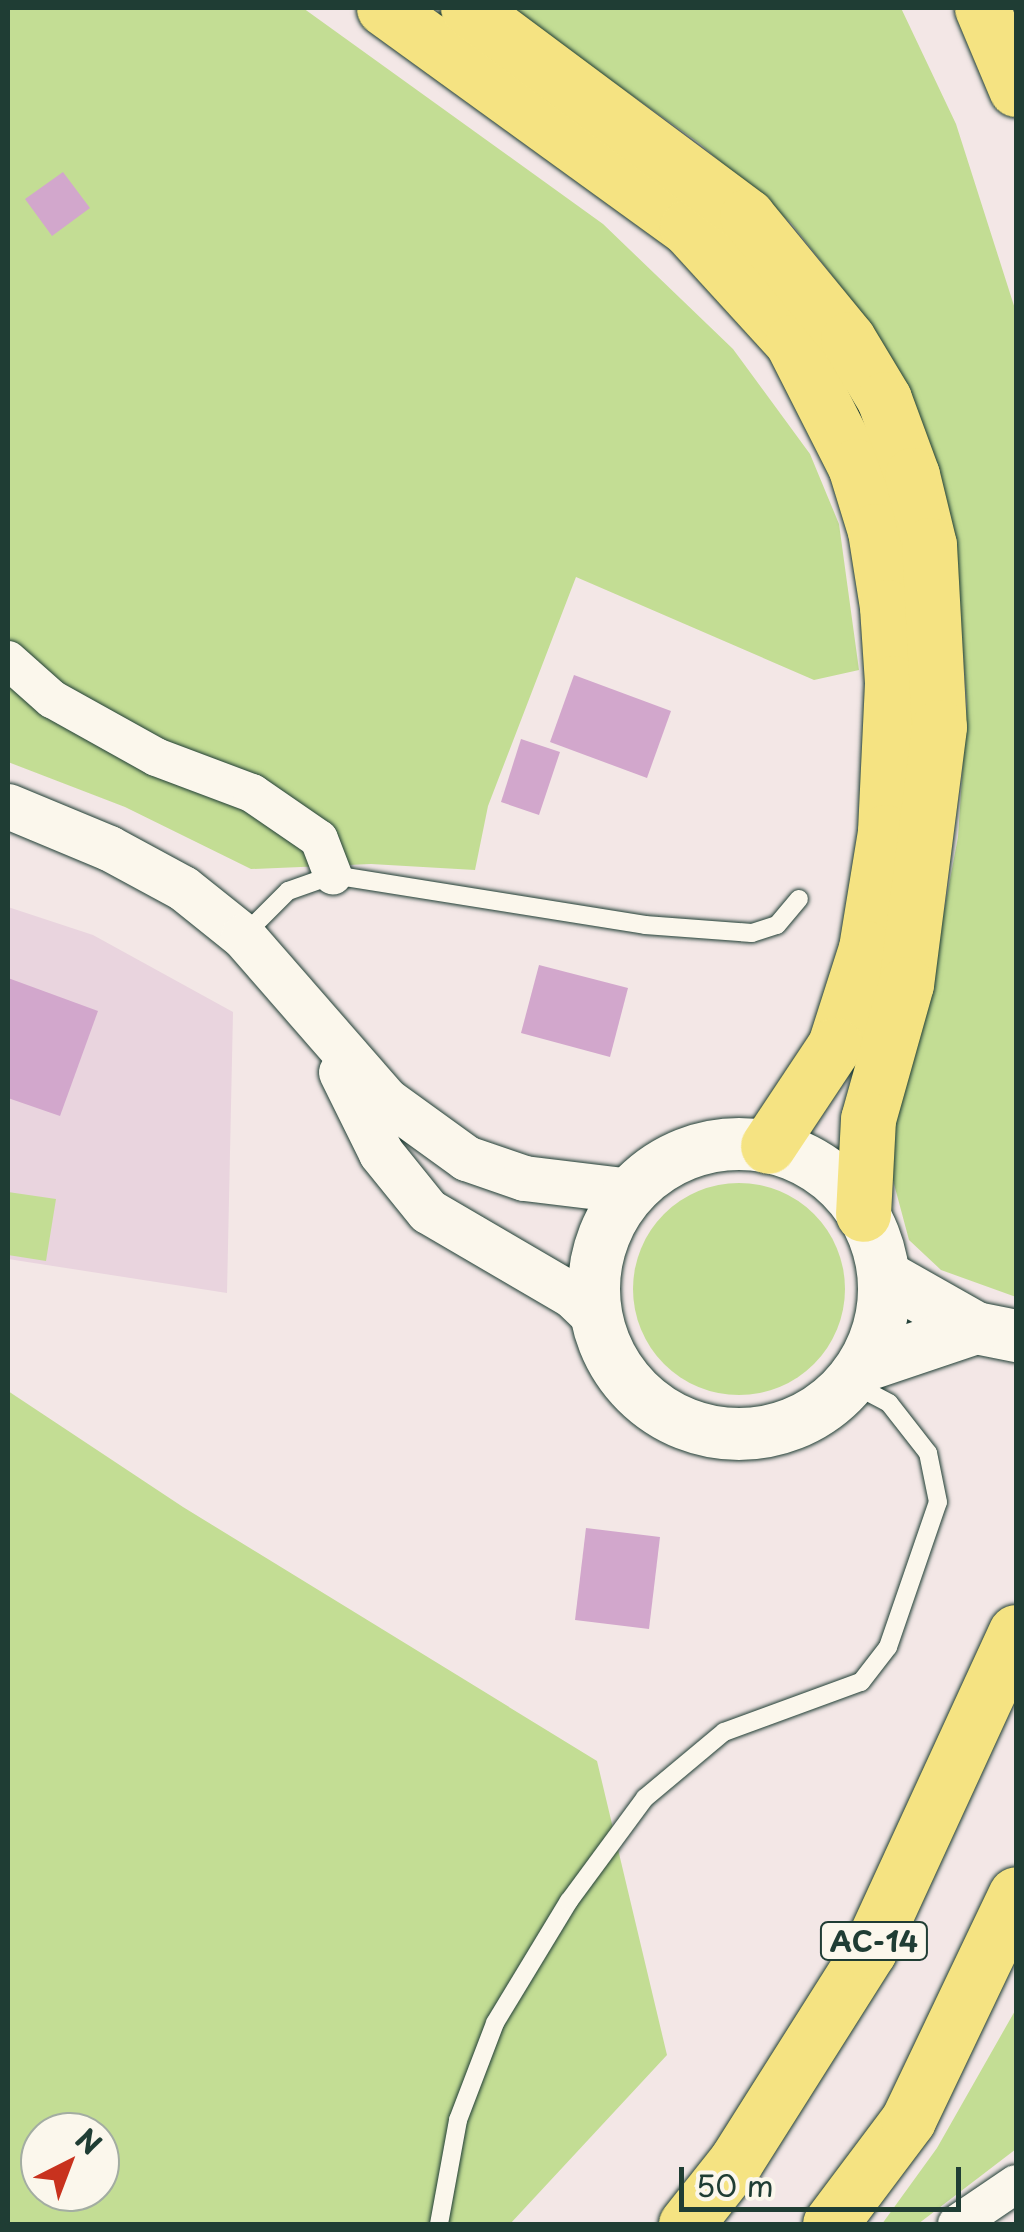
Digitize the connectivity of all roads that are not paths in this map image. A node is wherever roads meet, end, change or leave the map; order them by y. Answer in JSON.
{"nodes":[{"id":1,"x":384,"y":8,"type":"edge"},
{"id":2,"x":468,"y":8,"type":"edge"},
{"id":3,"x":982,"y":8,"type":"edge"},
{"id":4,"x":1016,"y":89,"type":"edge"},
{"id":5,"x":8,"y":660,"type":"edge"},
{"id":6,"x":8,"y":806,"type":"edge"},
{"id":7,"x":333,"y":875,"type":"junction"},
{"id":8,"x":799,"y":898,"type":"dead end"},
{"id":9,"x":243,"y":936,"type":"junction"},
{"id":10,"x":324,"y":1028,"type":"junction"},
{"id":11,"x":768,"y":1146,"type":"junction"},
{"id":12,"x":631,"y":1191,"type":"junction"},
{"id":13,"x":863,"y":1214,"type":"junction"},
{"id":14,"x":884,"y":1276,"type":"junction"},
{"id":15,"x":596,"y":1318,"type":"junction"},
{"id":16,"x":996,"y":1332,"type":"edge"},
{"id":17,"x":857,"y":1374,"type":"junction"},
{"id":18,"x":1016,"y":1632,"type":"edge"},
{"id":19,"x":1016,"y":1894,"type":"edge"},
{"id":20,"x":1016,"y":2184,"type":"edge"},
{"id":21,"x":439,"y":2224,"type":"edge"},
{"id":22,"x":686,"y":2224,"type":"edge"},
{"id":23,"x":830,"y":2224,"type":"edge"},
{"id":24,"x":957,"y":2224,"type":"edge"}],
"edges":[{"from":1,"to":11,"type":"highway"},
{"from":2,"to":13,"type":"highway"},
{"from":3,"to":4,"type":"highway"},
{"from":5,"to":7,"type":"street"},
{"from":6,"to":9,"type":"street"},
{"from":7,"to":8,"type":"lane"},
{"from":7,"to":9,"type":"lane"},
{"from":9,"to":10,"type":"street"},
{"from":10,"to":12,"type":"street"},
{"from":10,"to":15,"type":"street"},
{"from":11,"to":12,"type":"main road"},
{"from":11,"to":13,"type":"main road"},
{"from":12,"to":15,"type":"main road"},
{"from":13,"to":14,"type":"main road"},
{"from":14,"to":16,"type":"main road"},
{"from":14,"to":17,"type":"main road"},
{"from":15,"to":17,"type":"main road"},
{"from":16,"to":17,"type":"main road"},
{"from":17,"to":21,"type":"lane"},
{"from":18,"to":22,"type":"highway","number":"AC-14"},
{"from":19,"to":23,"type":"highway"},
{"from":20,"to":24,"type":"street"}]}
